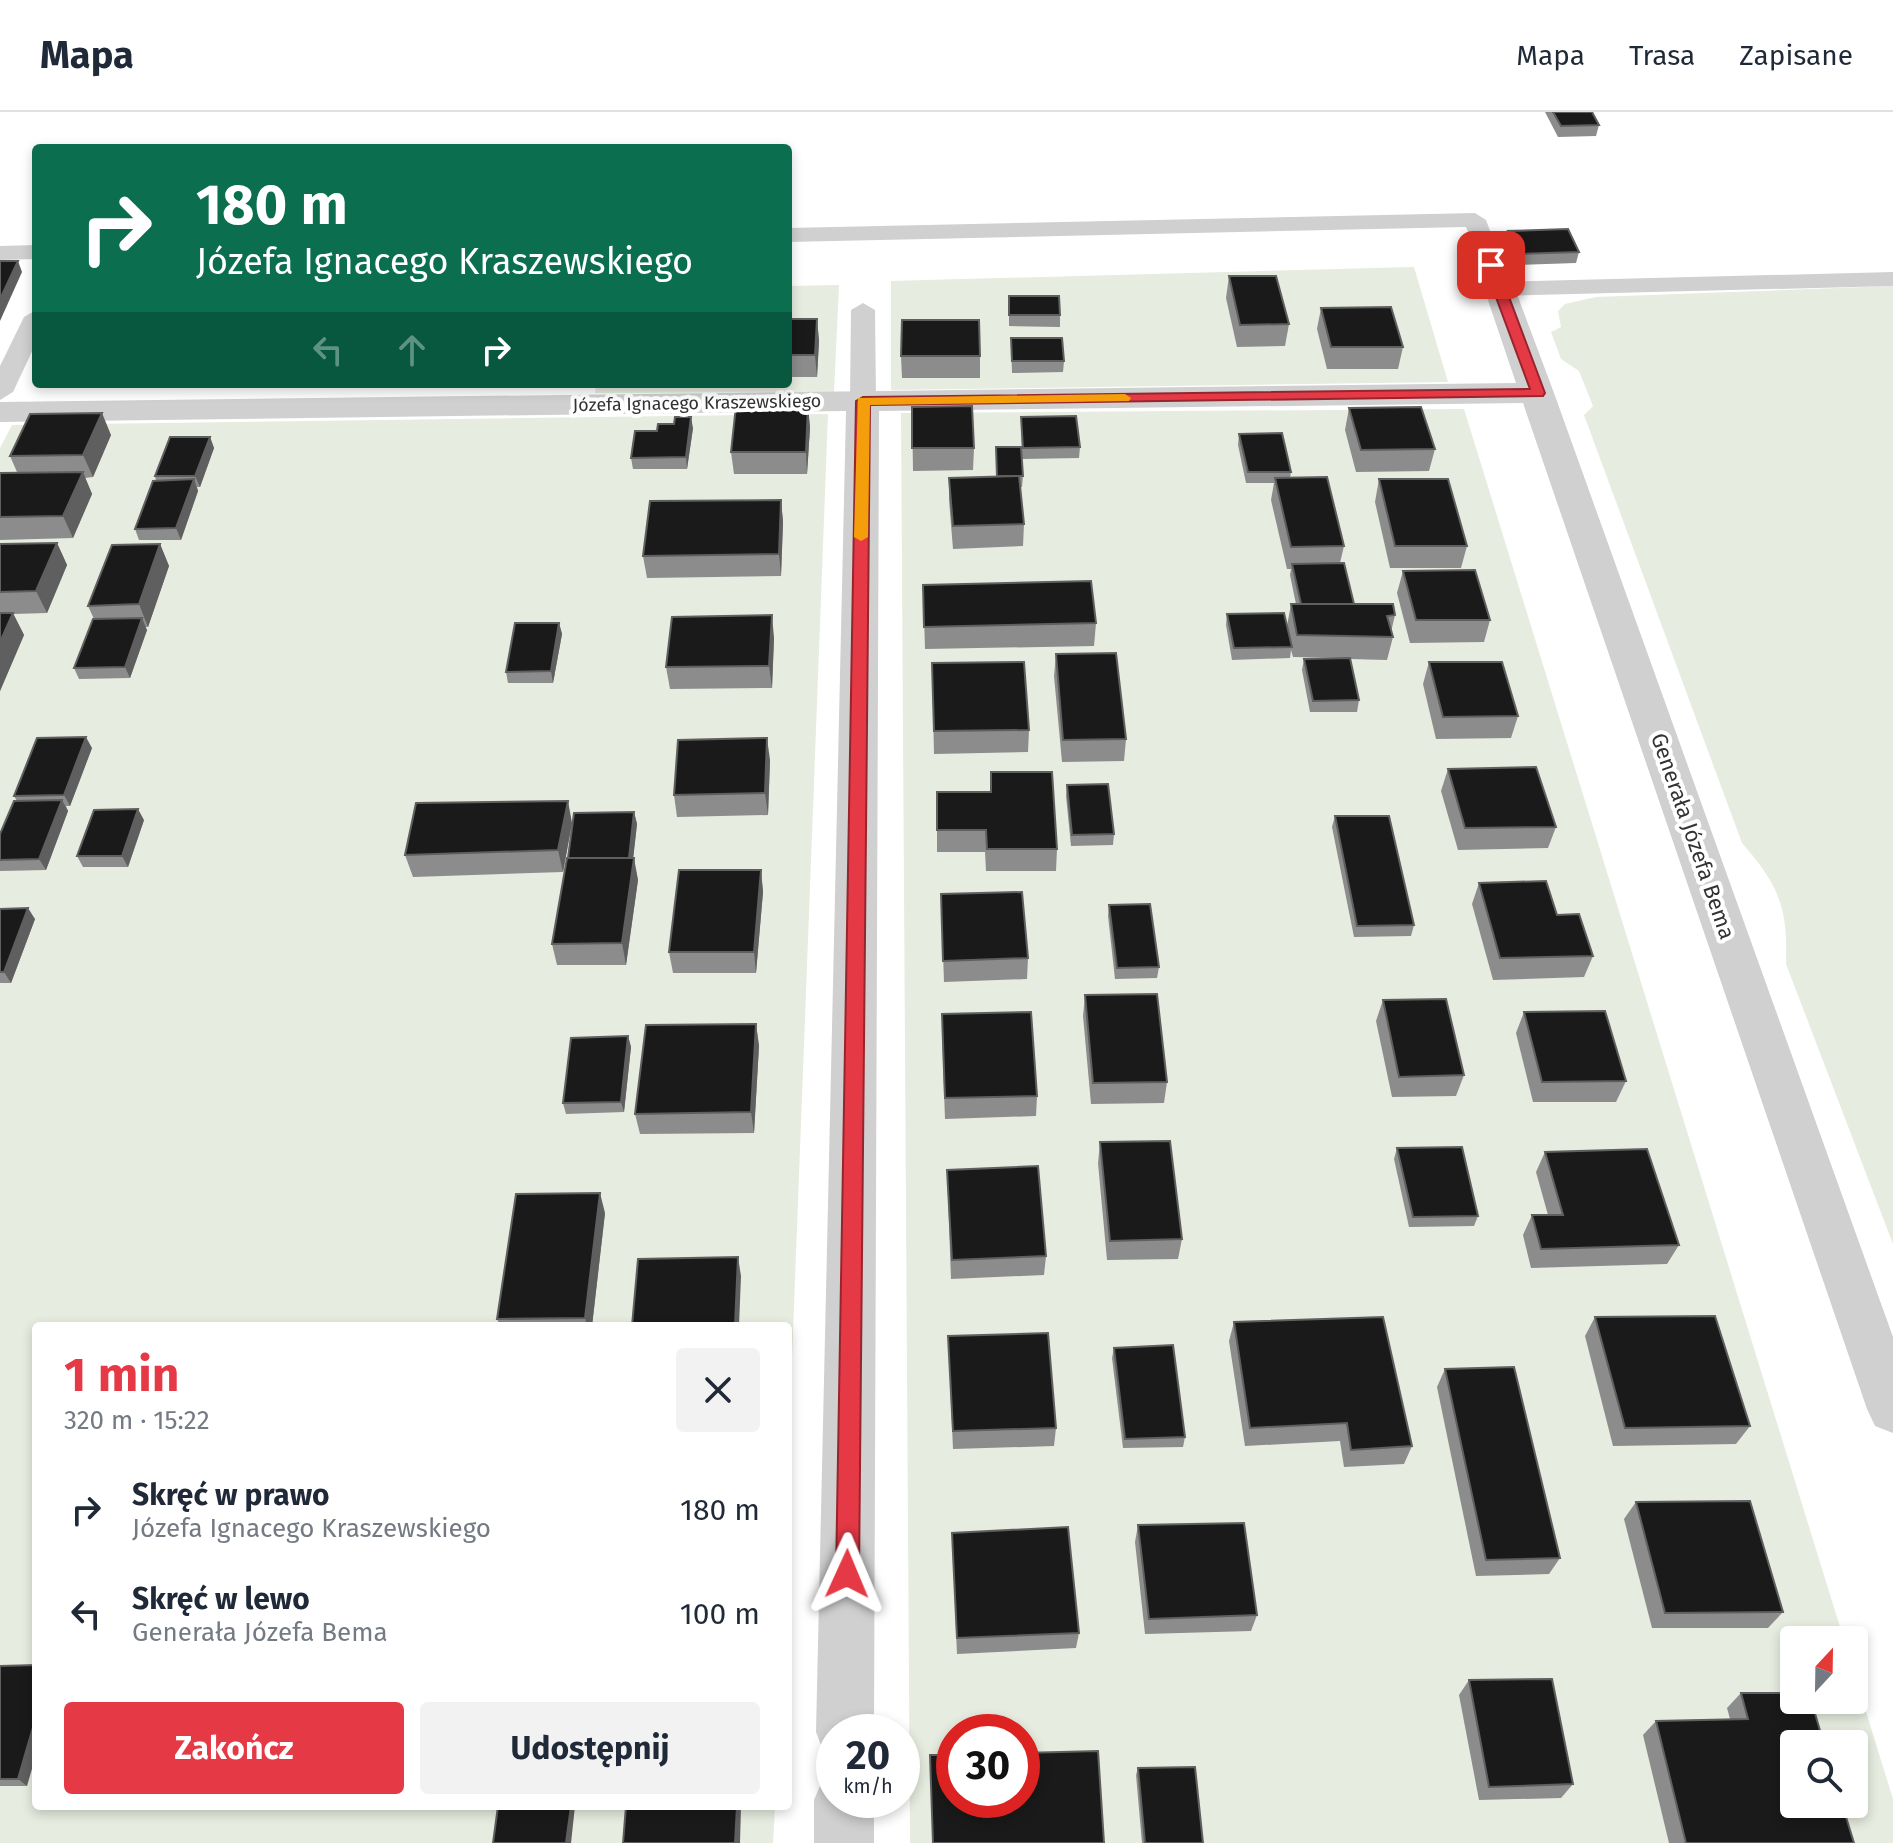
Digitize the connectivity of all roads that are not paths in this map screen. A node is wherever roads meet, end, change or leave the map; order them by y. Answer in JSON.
{"nodes":[{"id":1,"x":792,"y":235,"type":"edge"},
{"id":2,"x":32,"y":252,"type":"edge"},
{"id":3,"x":0,"y":253,"type":"edge"},
{"id":4,"x":1495,"y":277,"type":"junction"},
{"id":5,"x":1893,"y":279,"type":"edge"},
{"id":6,"x":863,"y":310,"type":"dead end"},
{"id":7,"x":32,"y":325,"type":"edge"},
{"id":8,"x":0,"y":392,"type":"edge"},
{"id":9,"x":1538,"y":393,"type":"junction"},
{"id":10,"x":863,"y":401,"type":"junction"},
{"id":11,"x":0,"y":412,"type":"edge"},
{"id":12,"x":1893,"y":1409,"type":"edge"},
{"id":13,"x":845,"y":1714,"type":"edge"},
{"id":14,"x":844,"y":1818,"type":"edge"},
{"id":15,"x":844,"y":1843,"type":"edge"}],
"edges":[{"from":1,"to":4,"type":"lane"},
{"from":2,"to":3,"type":"lane"},
{"from":4,"to":5,"type":"lane"},
{"from":4,"to":9,"type":"street","name":"Generała Józefa Bema"},
{"from":6,"to":10,"type":"lane"},
{"from":7,"to":8,"type":"lane"},
{"from":9,"to":10,"type":"street","name":"Józefa Ignacego Kraszewskiego"},
{"from":9,"to":12,"type":"street","name":"Generała Józefa Bema"},
{"from":10,"to":11,"type":"street","name":"Józefa Ignacego Kraszewskiego"},
{"from":10,"to":13,"type":"street"},
{"from":14,"to":15,"type":"street"}]}
